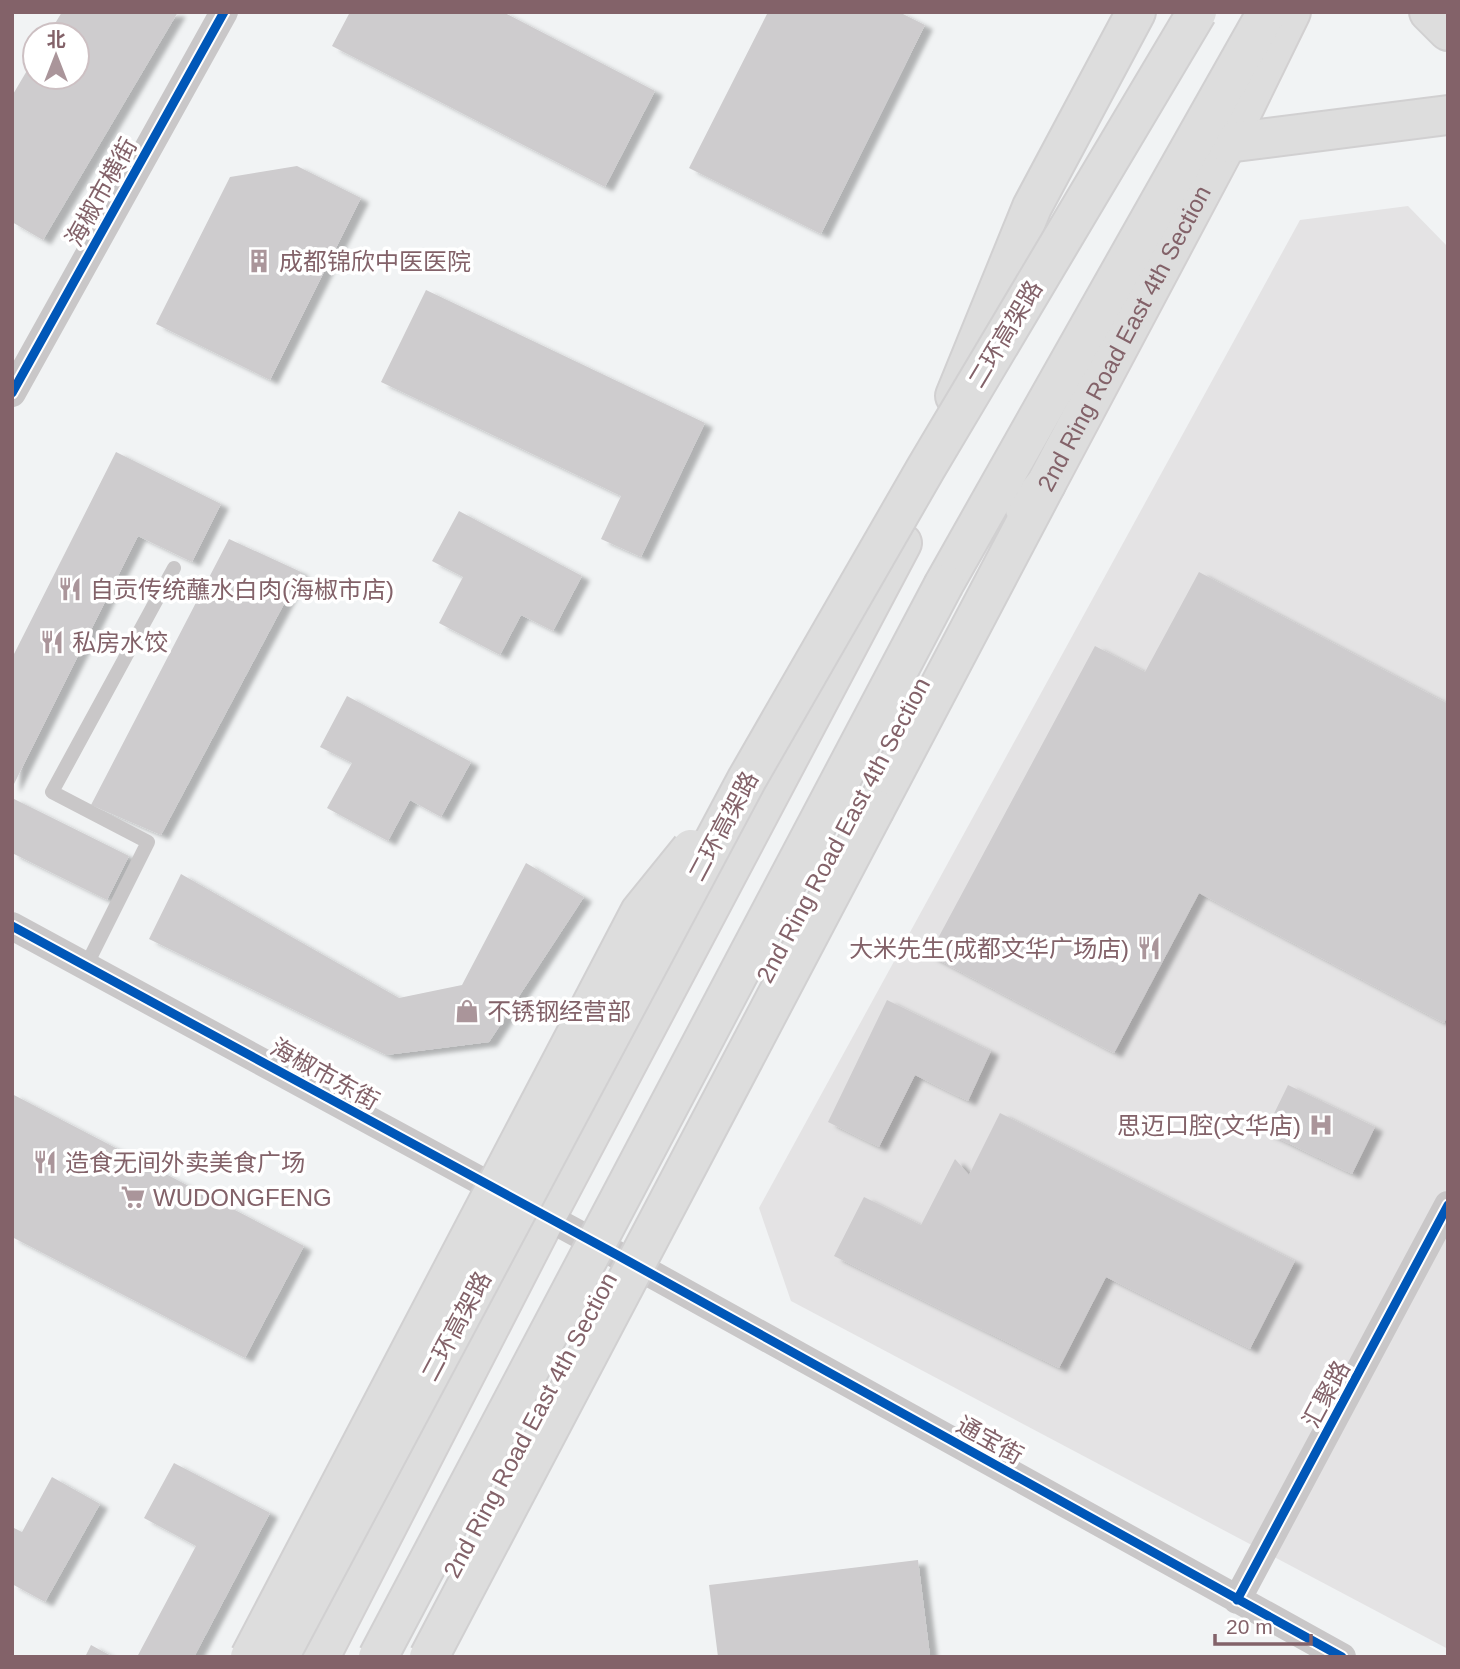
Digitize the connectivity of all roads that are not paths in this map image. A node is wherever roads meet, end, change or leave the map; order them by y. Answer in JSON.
{"nodes":[{"id":1,"x":224,"y":12,"type":"edge"},
{"id":2,"x":1136,"y":12,"type":"edge"},
{"id":3,"x":1175,"y":12,"type":"edge"},
{"id":4,"x":1197,"y":12,"type":"edge"},
{"id":5,"x":1268,"y":12,"type":"edge"},
{"id":6,"x":1291,"y":12,"type":"edge"},
{"id":7,"x":1429,"y":12,"type":"edge"},
{"id":8,"x":1448,"y":31,"type":"edge"},
{"id":9,"x":1448,"y":115,"type":"edge"},
{"id":10,"x":1227,"y":143,"type":"junction"},
{"id":11,"x":12,"y":393,"type":"edge"},
{"id":12,"x":926,"y":468,"type":"junction"},
{"id":13,"x":1046,"y":484,"type":"junction"},
{"id":14,"x":174,"y":568,"type":"dead end"},
{"id":15,"x":747,"y":779,"type":"junction"},
{"id":16,"x":12,"y":926,"type":"edge"},
{"id":17,"x":86,"y":966,"type":"junction"},
{"id":18,"x":1448,"y":1205,"type":"edge"},
{"id":19,"x":547,"y":1217,"type":"junction"},
{"id":20,"x":619,"y":1256,"type":"junction"},
{"id":21,"x":1237,"y":1600,"type":"junction"},
{"id":22,"x":250,"y":1657,"type":"edge"},
{"id":23,"x":279,"y":1657,"type":"edge"},
{"id":24,"x":320,"y":1657,"type":"edge"},
{"id":25,"x":379,"y":1657,"type":"edge"},
{"id":26,"x":408,"y":1657,"type":"edge"},
{"id":27,"x":429,"y":1657,"type":"edge"},
{"id":28,"x":1342,"y":1657,"type":"edge"}],
"edges":[{"from":1,"to":11,"type":"street","name":"海椒市横街"},
{"from":2,"to":12,"type":"main road","bridge":true},
{"from":3,"to":19,"type":"main road"},
{"from":4,"to":12,"type":"main road","name":"二环高架路","bridge":true},
{"from":5,"to":25,"type":"main road","bridge":true},
{"from":6,"to":10,"type":"main road","name":"2nd Ring Road East 4th Section"},
{"from":7,"to":8,"type":"main road"},
{"from":9,"to":10,"type":"main road"},
{"from":10,"to":13,"type":"main road","name":"2nd Ring Road East 4th Section"},
{"from":12,"to":15,"type":"main road","name":"二环高架路","bridge":true},
{"from":13,"to":20,"type":"main road","name":"2nd Ring Road East 4th Section"},
{"from":13,"to":27,"type":"main road","bridge":true},
{"from":14,"to":17,"type":"lane"},
{"from":15,"to":22,"type":"main road","bridge":true},
{"from":15,"to":23,"type":"main road","name":"二环高架路","bridge":true},
{"from":16,"to":17,"type":"street","name":"海椒市东街"},
{"from":17,"to":19,"type":"street","name":"海椒市东街"},
{"from":18,"to":21,"type":"street","name":"汇聚路"},
{"from":19,"to":20,"type":"street","name":"海椒市东街"},
{"from":19,"to":24,"type":"main road"},
{"from":20,"to":21,"type":"street","name":"通宝街"},
{"from":20,"to":26,"type":"main road","name":"2nd Ring Road East 4th Section"},
{"from":21,"to":28,"type":"street","name":"通宝街"}]}
